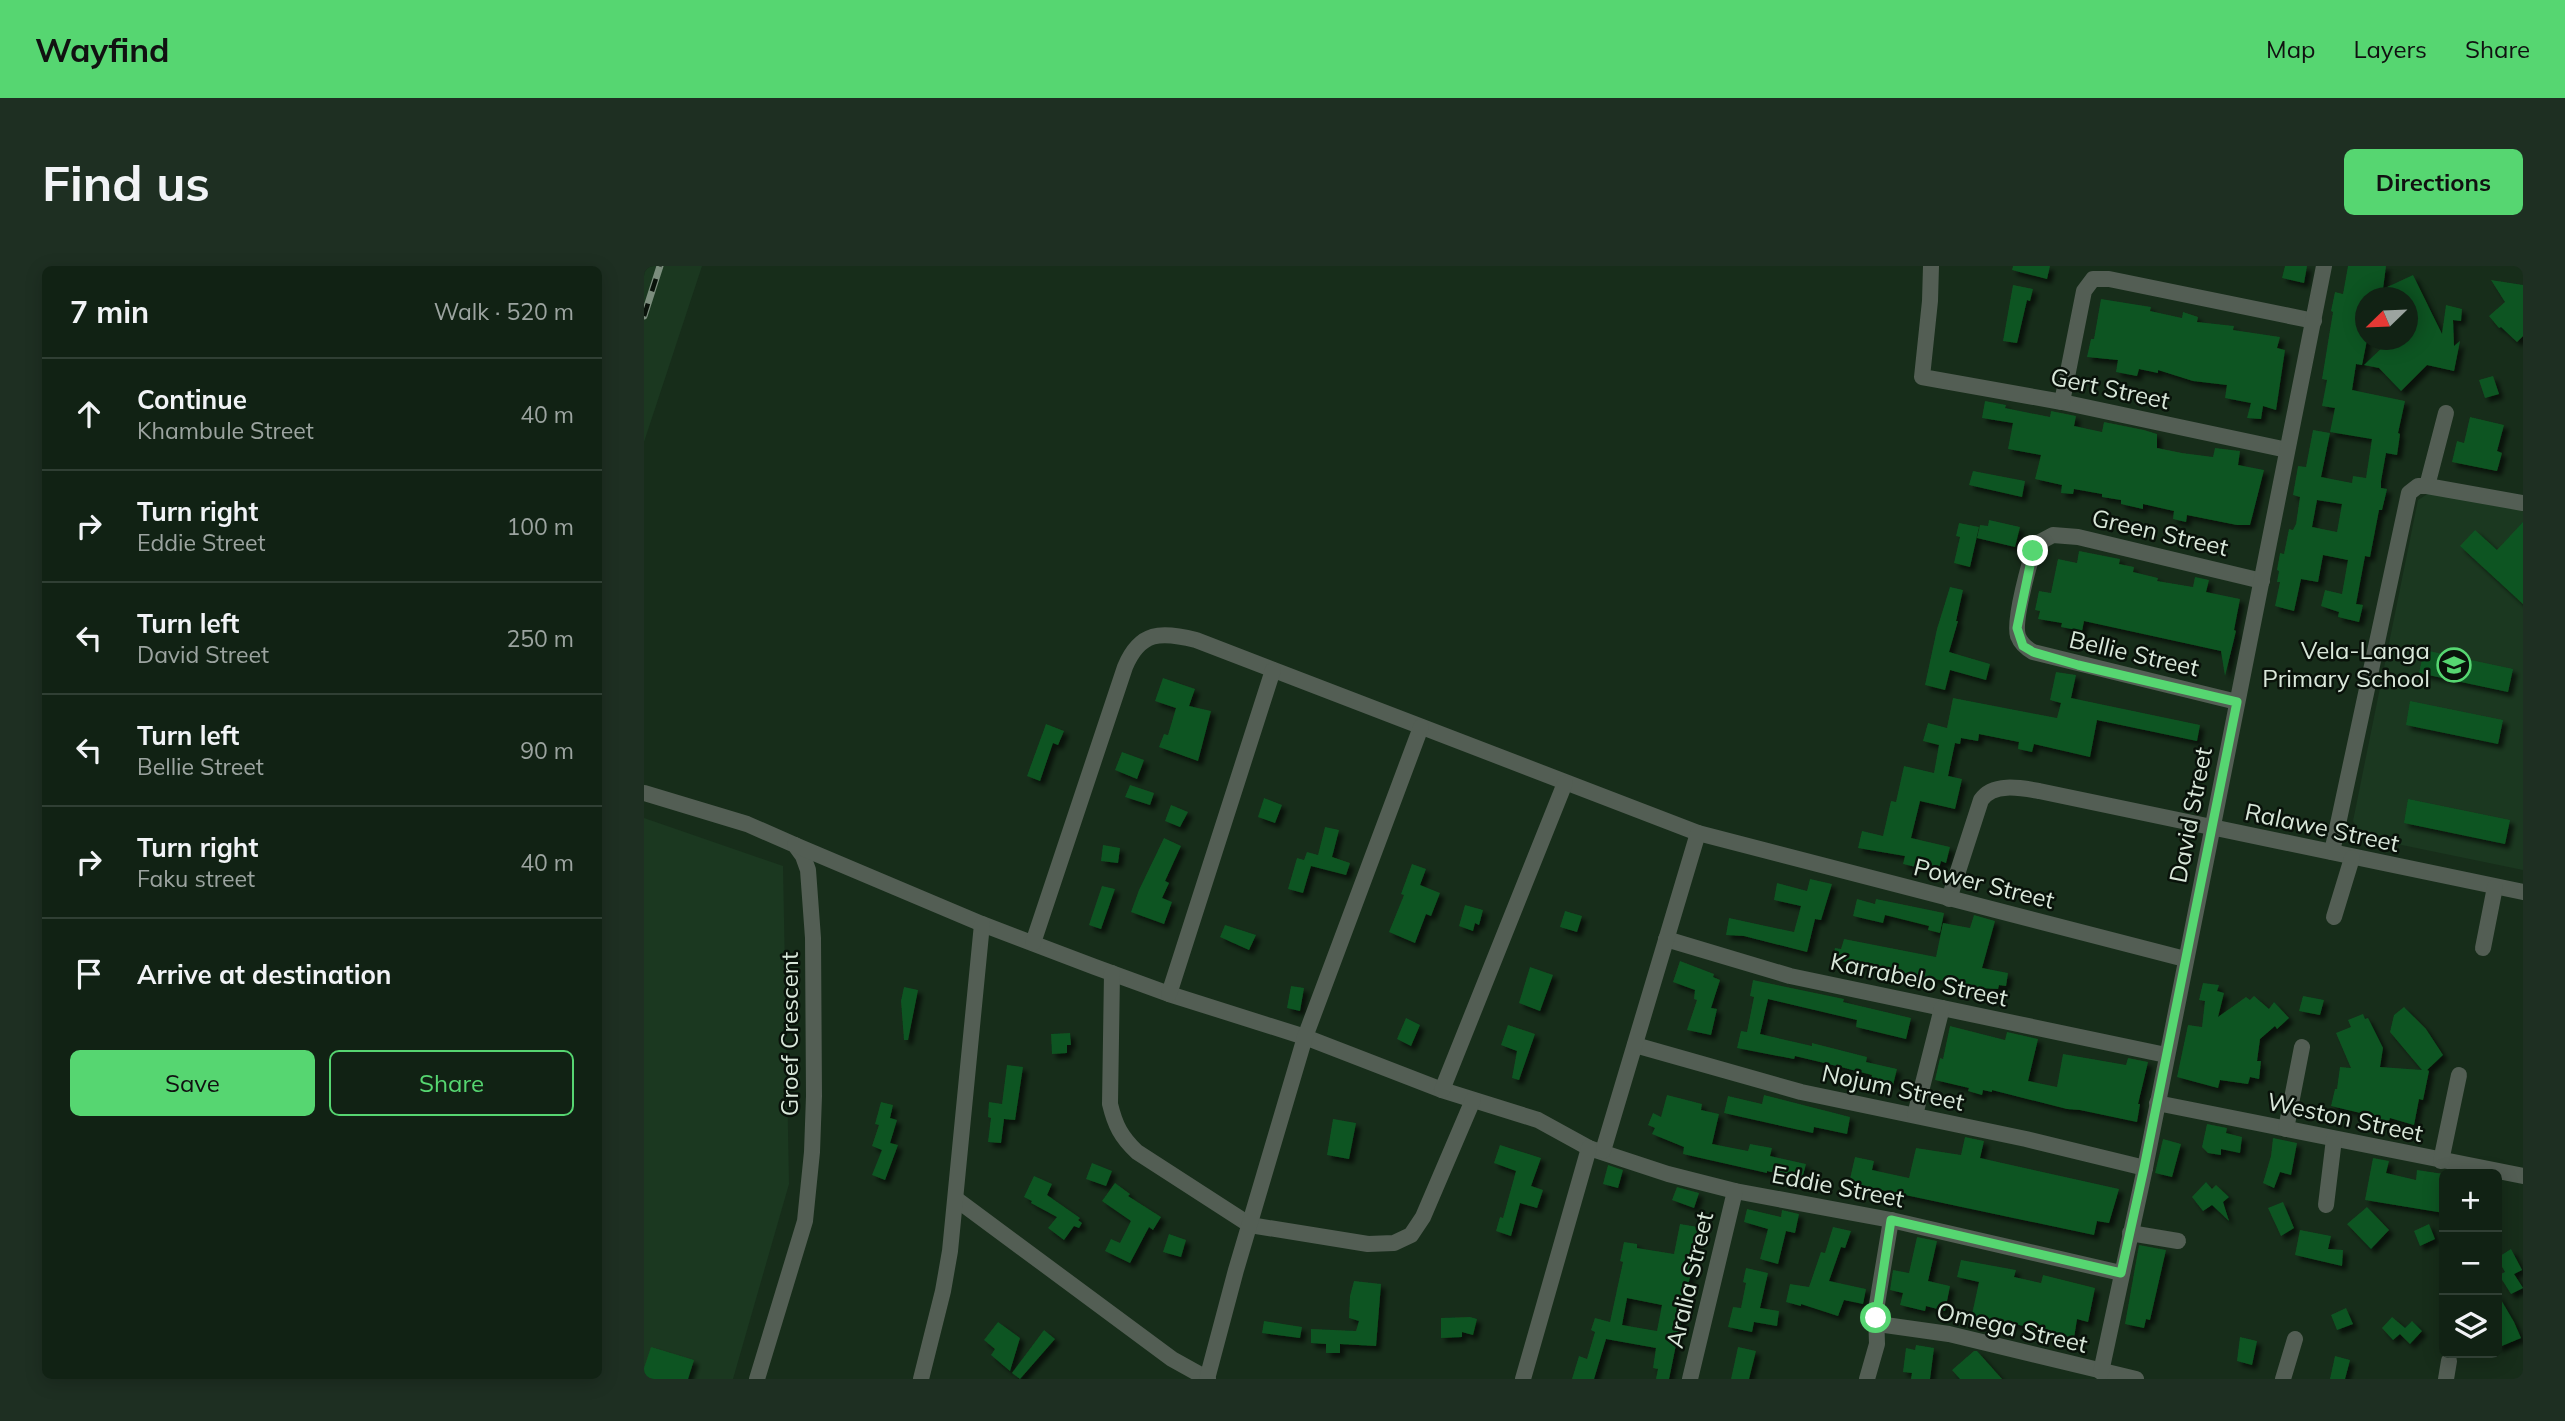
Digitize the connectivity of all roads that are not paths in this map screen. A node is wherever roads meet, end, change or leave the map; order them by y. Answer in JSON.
{"nodes":[{"id":1,"x":1931,"y":266,"type":"edge"},
{"id":2,"x":2324,"y":266,"type":"edge"},
{"id":3,"x":2314,"y":321,"type":"junction"},
{"id":4,"x":2062,"y":402,"type":"junction"},
{"id":5,"x":2446,"y":414,"type":"dead end"},
{"id":6,"x":2287,"y":450,"type":"junction"},
{"id":7,"x":2427,"y":486,"type":"junction"},
{"id":8,"x":2523,"y":503,"type":"edge"},
{"id":9,"x":2262,"y":580,"type":"junction"},
{"id":10,"x":2023,"y":646,"type":"joint"},
{"id":11,"x":1273,"y":670,"type":"junction"},
{"id":12,"x":2237,"y":702,"type":"junction"},
{"id":13,"x":1421,"y":727,"type":"junction"},
{"id":14,"x":1565,"y":783,"type":"junction"},
{"id":15,"x":644,"y":793,"type":"edge"},
{"id":16,"x":2213,"y":828,"type":"junction"},
{"id":17,"x":1698,"y":834,"type":"junction"},
{"id":18,"x":795,"y":845,"type":"junction"},
{"id":19,"x":2332,"y":852,"type":"junction"},
{"id":20,"x":2352,"y":858,"type":"junction"},
{"id":21,"x":2494,"y":887,"type":"junction"},
{"id":22,"x":2523,"y":892,"type":"edge"},
{"id":23,"x":1949,"y":899,"type":"junction"},
{"id":24,"x":2334,"y":918,"type":"dead end"},
{"id":25,"x":982,"y":924,"type":"junction"},
{"id":26,"x":1666,"y":939,"type":"junction"},
{"id":27,"x":1033,"y":943,"type":"junction"},
{"id":28,"x":2483,"y":948,"type":"dead end"},
{"id":29,"x":2185,"y":959,"type":"junction"},
{"id":30,"x":1112,"y":973,"type":"junction"},
{"id":31,"x":1169,"y":994,"type":"junction"},
{"id":32,"x":1942,"y":1008,"type":"junction"},
{"id":33,"x":1305,"y":1037,"type":"junction"},
{"id":34,"x":1635,"y":1045,"type":"junction"},
{"id":35,"x":2302,"y":1046,"type":"dead end"},
{"id":36,"x":2166,"y":1055,"type":"junction"},
{"id":37,"x":2459,"y":1075,"type":"dead end"},
{"id":38,"x":1442,"y":1090,"type":"junction"},
{"id":39,"x":1473,"y":1100,"type":"junction"},
{"id":40,"x":2157,"y":1103,"type":"junction"},
{"id":41,"x":1915,"y":1115,"type":"junction"},
{"id":42,"x":2286,"y":1129,"type":"junction"},
{"id":43,"x":2334,"y":1139,"type":"junction"},
{"id":44,"x":1596,"y":1150,"type":"junction"},
{"id":45,"x":2441,"y":1161,"type":"junction"},
{"id":46,"x":2144,"y":1168,"type":"junction"},
{"id":47,"x":2476,"y":1169,"type":"edge"},
{"id":48,"x":2502,"y":1174,"type":"edge"},
{"id":49,"x":2523,"y":1176,"type":"edge"},
{"id":50,"x":1735,"y":1191,"type":"junction"},
{"id":51,"x":956,"y":1199,"type":"junction"},
{"id":52,"x":2326,"y":1205,"type":"dead end"},
{"id":53,"x":1891,"y":1220,"type":"junction"},
{"id":54,"x":1250,"y":1225,"type":"junction"},
{"id":55,"x":2130,"y":1233,"type":"junction"},
{"id":56,"x":2178,"y":1241,"type":"dead end"},
{"id":57,"x":2121,"y":1273,"type":"junction"},
{"id":58,"x":1878,"y":1324,"type":"junction"},
{"id":59,"x":2295,"y":1339,"type":"dead end"},
{"id":60,"x":2449,"y":1362,"type":"dead end"},
{"id":61,"x":2101,"y":1372,"type":"junction"},
{"id":62,"x":925,"y":1377,"type":"edge"},
{"id":63,"x":757,"y":1379,"type":"edge"},
{"id":64,"x":1207,"y":1379,"type":"edge"},
{"id":65,"x":1523,"y":1379,"type":"edge"},
{"id":66,"x":1690,"y":1379,"type":"edge"},
{"id":67,"x":1867,"y":1379,"type":"edge"},
{"id":68,"x":2136,"y":1379,"type":"edge"},
{"id":69,"x":2283,"y":1379,"type":"edge"},
{"id":70,"x":2446,"y":1379,"type":"edge"}],
"edges":[{"from":1,"to":4,"type":"street","name":"Gert Street"},
{"from":2,"to":3,"type":"street","name":"David Street"},
{"from":3,"to":4,"type":"street"},
{"from":3,"to":6,"type":"street","name":"David Street"},
{"from":4,"to":6,"type":"street","name":"Gert Street"},
{"from":5,"to":7,"type":"street"},
{"from":6,"to":9,"type":"street","name":"David Street"},
{"from":7,"to":8,"type":"street"},
{"from":7,"to":19,"type":"street"},
{"from":9,"to":10,"type":"street","name":"Green Street"},
{"from":9,"to":12,"type":"street","name":"David Street"},
{"from":10,"to":12,"type":"street","name":"Bellie Street"},
{"from":11,"to":13,"type":"street","name":"Power Street"},
{"from":11,"to":27,"type":"street","name":"Power Street"},
{"from":11,"to":31,"type":"street"},
{"from":12,"to":16,"type":"street","name":"David Street"},
{"from":13,"to":14,"type":"street","name":"Power Street"},
{"from":13,"to":33,"type":"street"},
{"from":14,"to":17,"type":"street","name":"Power Street"},
{"from":14,"to":38,"type":"street"},
{"from":15,"to":18,"type":"street"},
{"from":16,"to":19,"type":"street","name":"Ralawe Street"},
{"from":16,"to":23,"type":"street","name":"Ralawe Street"},
{"from":16,"to":29,"type":"street","name":"David Street"},
{"from":17,"to":23,"type":"street","name":"Power Street"},
{"from":17,"to":26,"type":"street"},
{"from":18,"to":25,"type":"street","name":"Eddie Street"},
{"from":18,"to":63,"type":"street","name":"Groef Crescent"},
{"from":19,"to":20,"type":"street","name":"Ralawe Street"},
{"from":20,"to":21,"type":"street","name":"Ralawe Street"},
{"from":20,"to":24,"type":"street"},
{"from":21,"to":22,"type":"street","name":"Ralawe Street"},
{"from":21,"to":28,"type":"street"},
{"from":23,"to":29,"type":"street","name":"Power Street"},
{"from":25,"to":27,"type":"street","name":"Eddie Street"},
{"from":25,"to":51,"type":"street"},
{"from":26,"to":32,"type":"street","name":"Karrabelo Street"},
{"from":26,"to":34,"type":"street"},
{"from":27,"to":30,"type":"street","name":"Eddie Street"},
{"from":29,"to":36,"type":"street","name":"David Street"},
{"from":30,"to":31,"type":"street","name":"Eddie Street"},
{"from":30,"to":54,"type":"street"},
{"from":31,"to":33,"type":"street","name":"Eddie Street"},
{"from":32,"to":36,"type":"street","name":"Karrabelo Street"},
{"from":32,"to":41,"type":"street"},
{"from":33,"to":38,"type":"street","name":"Eddie Street"},
{"from":33,"to":54,"type":"street"},
{"from":34,"to":41,"type":"street","name":"Nojum Street"},
{"from":34,"to":44,"type":"street"},
{"from":35,"to":42,"type":"street"},
{"from":36,"to":40,"type":"street","name":"David Street"},
{"from":37,"to":45,"type":"street"},
{"from":38,"to":39,"type":"street","name":"Eddie Street"},
{"from":39,"to":44,"type":"street","name":"Eddie Street"},
{"from":39,"to":54,"type":"street"},
{"from":40,"to":42,"type":"street","name":"Weston Street"},
{"from":40,"to":46,"type":"street","name":"David Street"},
{"from":41,"to":46,"type":"street","name":"Nojum Street"},
{"from":42,"to":43,"type":"street","name":"Weston Street"},
{"from":43,"to":45,"type":"street","name":"Weston Street"},
{"from":43,"to":52,"type":"street"},
{"from":44,"to":50,"type":"street","name":"Eddie Street"},
{"from":44,"to":65,"type":"street"},
{"from":45,"to":47,"type":"street","name":"Weston Street"},
{"from":46,"to":55,"type":"street","name":"David Street"},
{"from":48,"to":49,"type":"street","name":"Weston Street"},
{"from":50,"to":53,"type":"street","name":"Eddie Street"},
{"from":50,"to":66,"type":"street","name":"Aralia Street"},
{"from":51,"to":62,"type":"street"},
{"from":51,"to":64,"type":"street"},
{"from":53,"to":57,"type":"street","name":"Eddie Street"},
{"from":53,"to":58,"type":"street"},
{"from":54,"to":64,"type":"street"},
{"from":55,"to":56,"type":"street"},
{"from":55,"to":57,"type":"street","name":"David Street"},
{"from":57,"to":61,"type":"street","name":"David Street"},
{"from":58,"to":61,"type":"street","name":"Omega Street"},
{"from":58,"to":67,"type":"street"},
{"from":59,"to":69,"type":"street"},
{"from":60,"to":70,"type":"street"},
{"from":61,"to":68,"type":"street","name":"Omega Street"}]}
